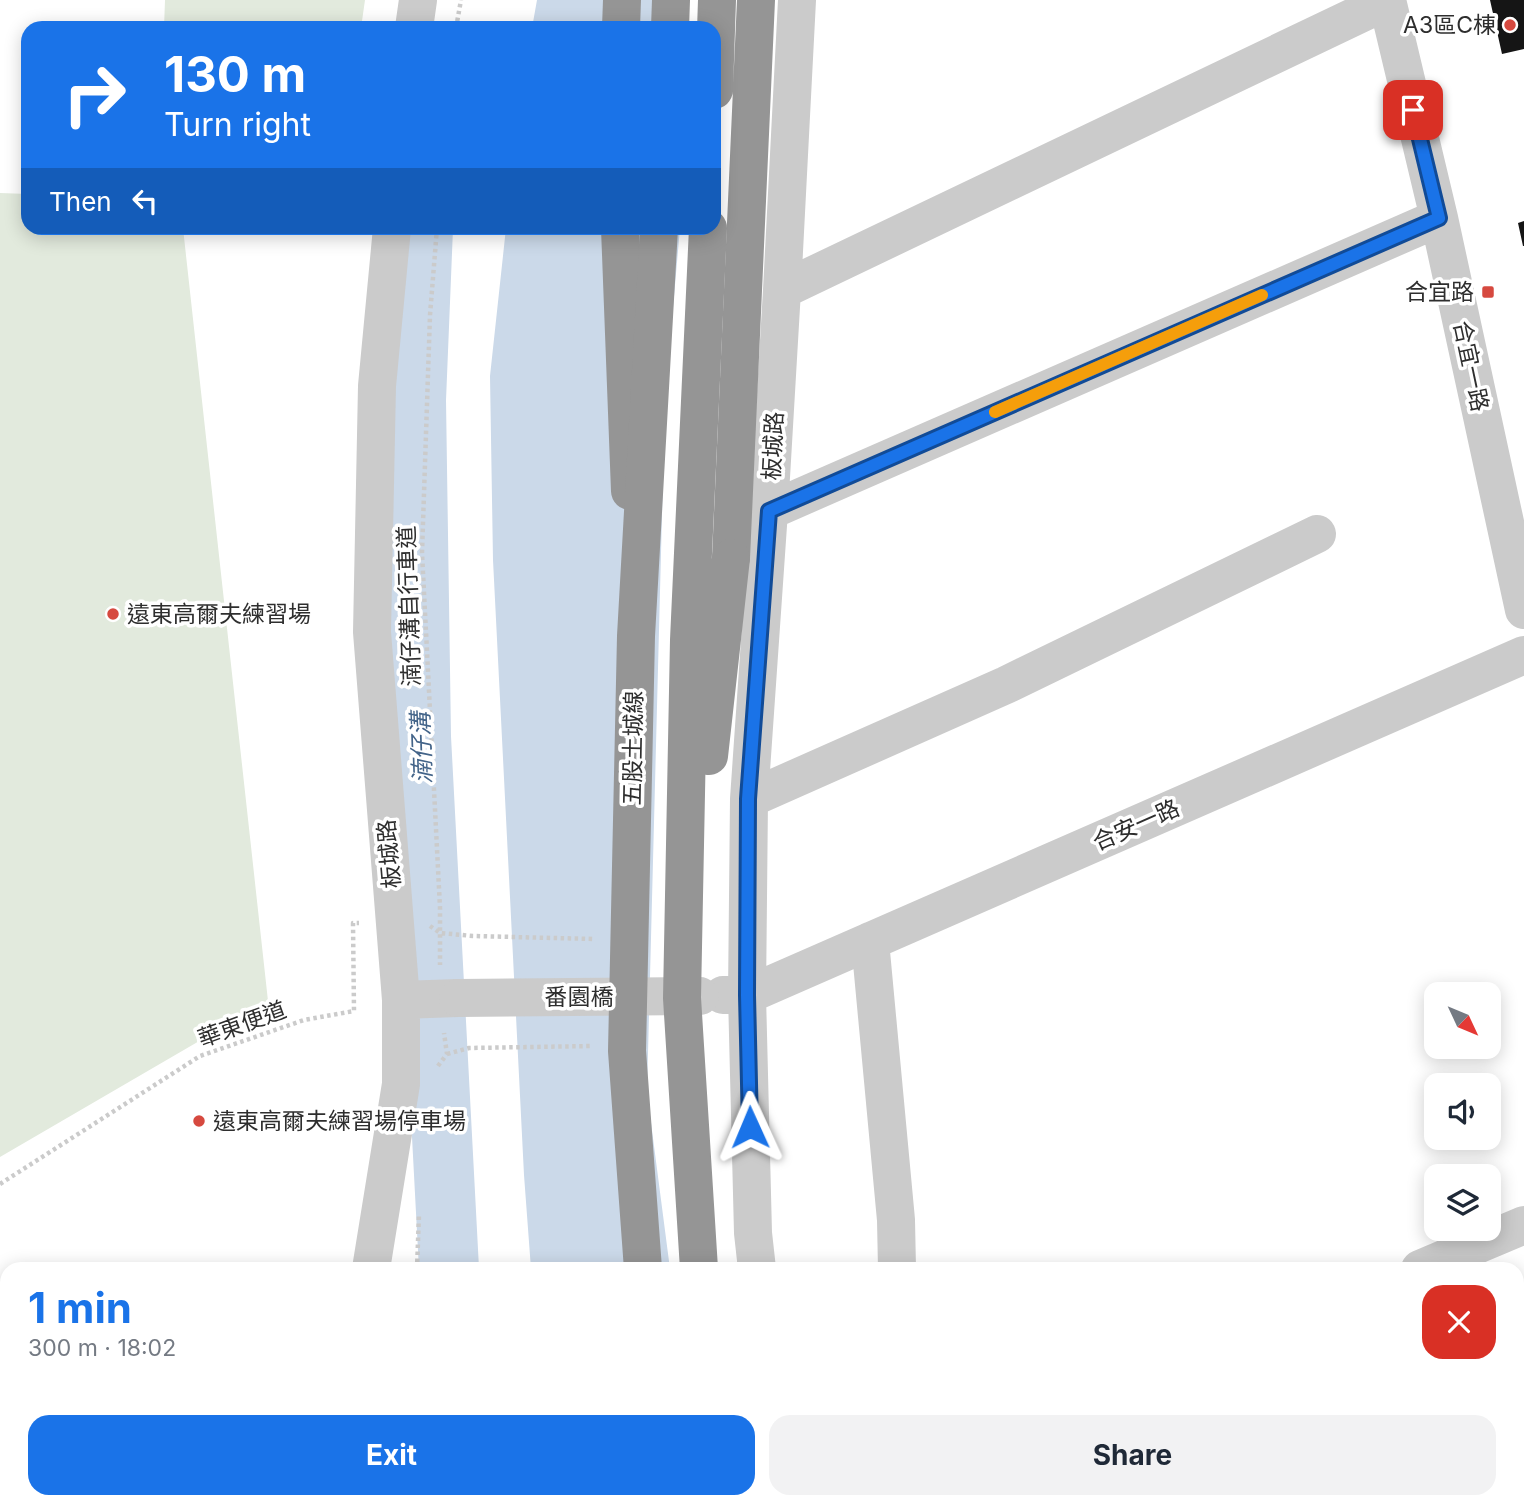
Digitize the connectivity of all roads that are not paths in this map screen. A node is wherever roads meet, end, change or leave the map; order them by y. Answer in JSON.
{"nodes":[{"id":1,"x":418,"y":0,"type":"edge"},
{"id":2,"x":622,"y":0,"type":"edge"},
{"id":3,"x":671,"y":0,"type":"edge"},
{"id":4,"x":717,"y":0,"type":"edge"},
{"id":5,"x":756,"y":0,"type":"edge"},
{"id":6,"x":797,"y":0,"type":"edge"},
{"id":7,"x":1387,"y":1,"type":"edge"},
{"id":8,"x":415,"y":21,"type":"edge"},
{"id":9,"x":621,"y":21,"type":"edge"},
{"id":10,"x":670,"y":21,"type":"edge"},
{"id":11,"x":716,"y":21,"type":"edge"},
{"id":12,"x":1439,"y":218,"type":"junction"},
{"id":13,"x":391,"y":235,"type":"edge"},
{"id":14,"x":620,"y":235,"type":"edge"},
{"id":15,"x":659,"y":235,"type":"edge"},
{"id":16,"x":708,"y":235,"type":"edge"},
{"id":17,"x":782,"y":290,"type":"junction"},
{"id":18,"x":769,"y":511,"type":"junction"},
{"id":19,"x":1317,"y":534,"type":"dead end"},
{"id":20,"x":1524,"y":610,"type":"edge"},
{"id":21,"x":636,"y":636,"type":"junction"},
{"id":22,"x":1524,"y":655,"type":"edge"},
{"id":23,"x":748,"y":799,"type":"junction"},
{"id":24,"x":870,"y":941,"type":"junction"},
{"id":25,"x":747,"y":995,"type":"junction"},
{"id":26,"x":691,"y":997,"type":"junction"},
{"id":27,"x":401,"y":1000,"type":"junction"},
{"id":28,"x":1524,"y":1225,"type":"edge"},
{"id":29,"x":373,"y":1262,"type":"edge"},
{"id":30,"x":642,"y":1262,"type":"edge"},
{"id":31,"x":699,"y":1262,"type":"edge"},
{"id":32,"x":756,"y":1262,"type":"edge"},
{"id":33,"x":897,"y":1262,"type":"edge"},
{"id":34,"x":1437,"y":1262,"type":"edge"}],
"edges":[{"from":1,"to":8,"type":"street"},
{"from":2,"to":9,"type":"highway"},
{"from":3,"to":10,"type":"highway"},
{"from":4,"to":11,"type":"highway"},
{"from":5,"to":26,"type":"highway","bridge":true},
{"from":6,"to":17,"type":"street","name":"板城路"},
{"from":7,"to":12,"type":"street","name":"合宜一路"},
{"from":7,"to":17,"type":"street"},
{"from":12,"to":18,"type":"street"},
{"from":12,"to":20,"type":"street","name":"合宜一路"},
{"from":13,"to":27,"type":"street","name":"板城路"},
{"from":14,"to":21,"type":"highway","bridge":true},
{"from":15,"to":21,"type":"highway","name":"五股土城線","bridge":true},
{"from":16,"to":26,"type":"highway","bridge":true},
{"from":17,"to":18,"type":"street","name":"板城路"},
{"from":18,"to":23,"type":"street","name":"板城路"},
{"from":19,"to":23,"type":"street"},
{"from":21,"to":30,"type":"highway","name":"五股土城線","bridge":true},
{"from":22,"to":24,"type":"street","name":"合安一路"},
{"from":23,"to":25,"type":"street","name":"板城路"},
{"from":24,"to":25,"type":"street","name":"合安一路"},
{"from":24,"to":33,"type":"street"},
{"from":25,"to":26,"type":"street","name":"番園橋"},
{"from":25,"to":32,"type":"street","name":"板城路"},
{"from":26,"to":27,"type":"street","name":"番園橋","bridge":true},
{"from":26,"to":31,"type":"highway","bridge":true},
{"from":27,"to":29,"type":"street","name":"板城路"},
{"from":28,"to":34,"type":"street"}]}
